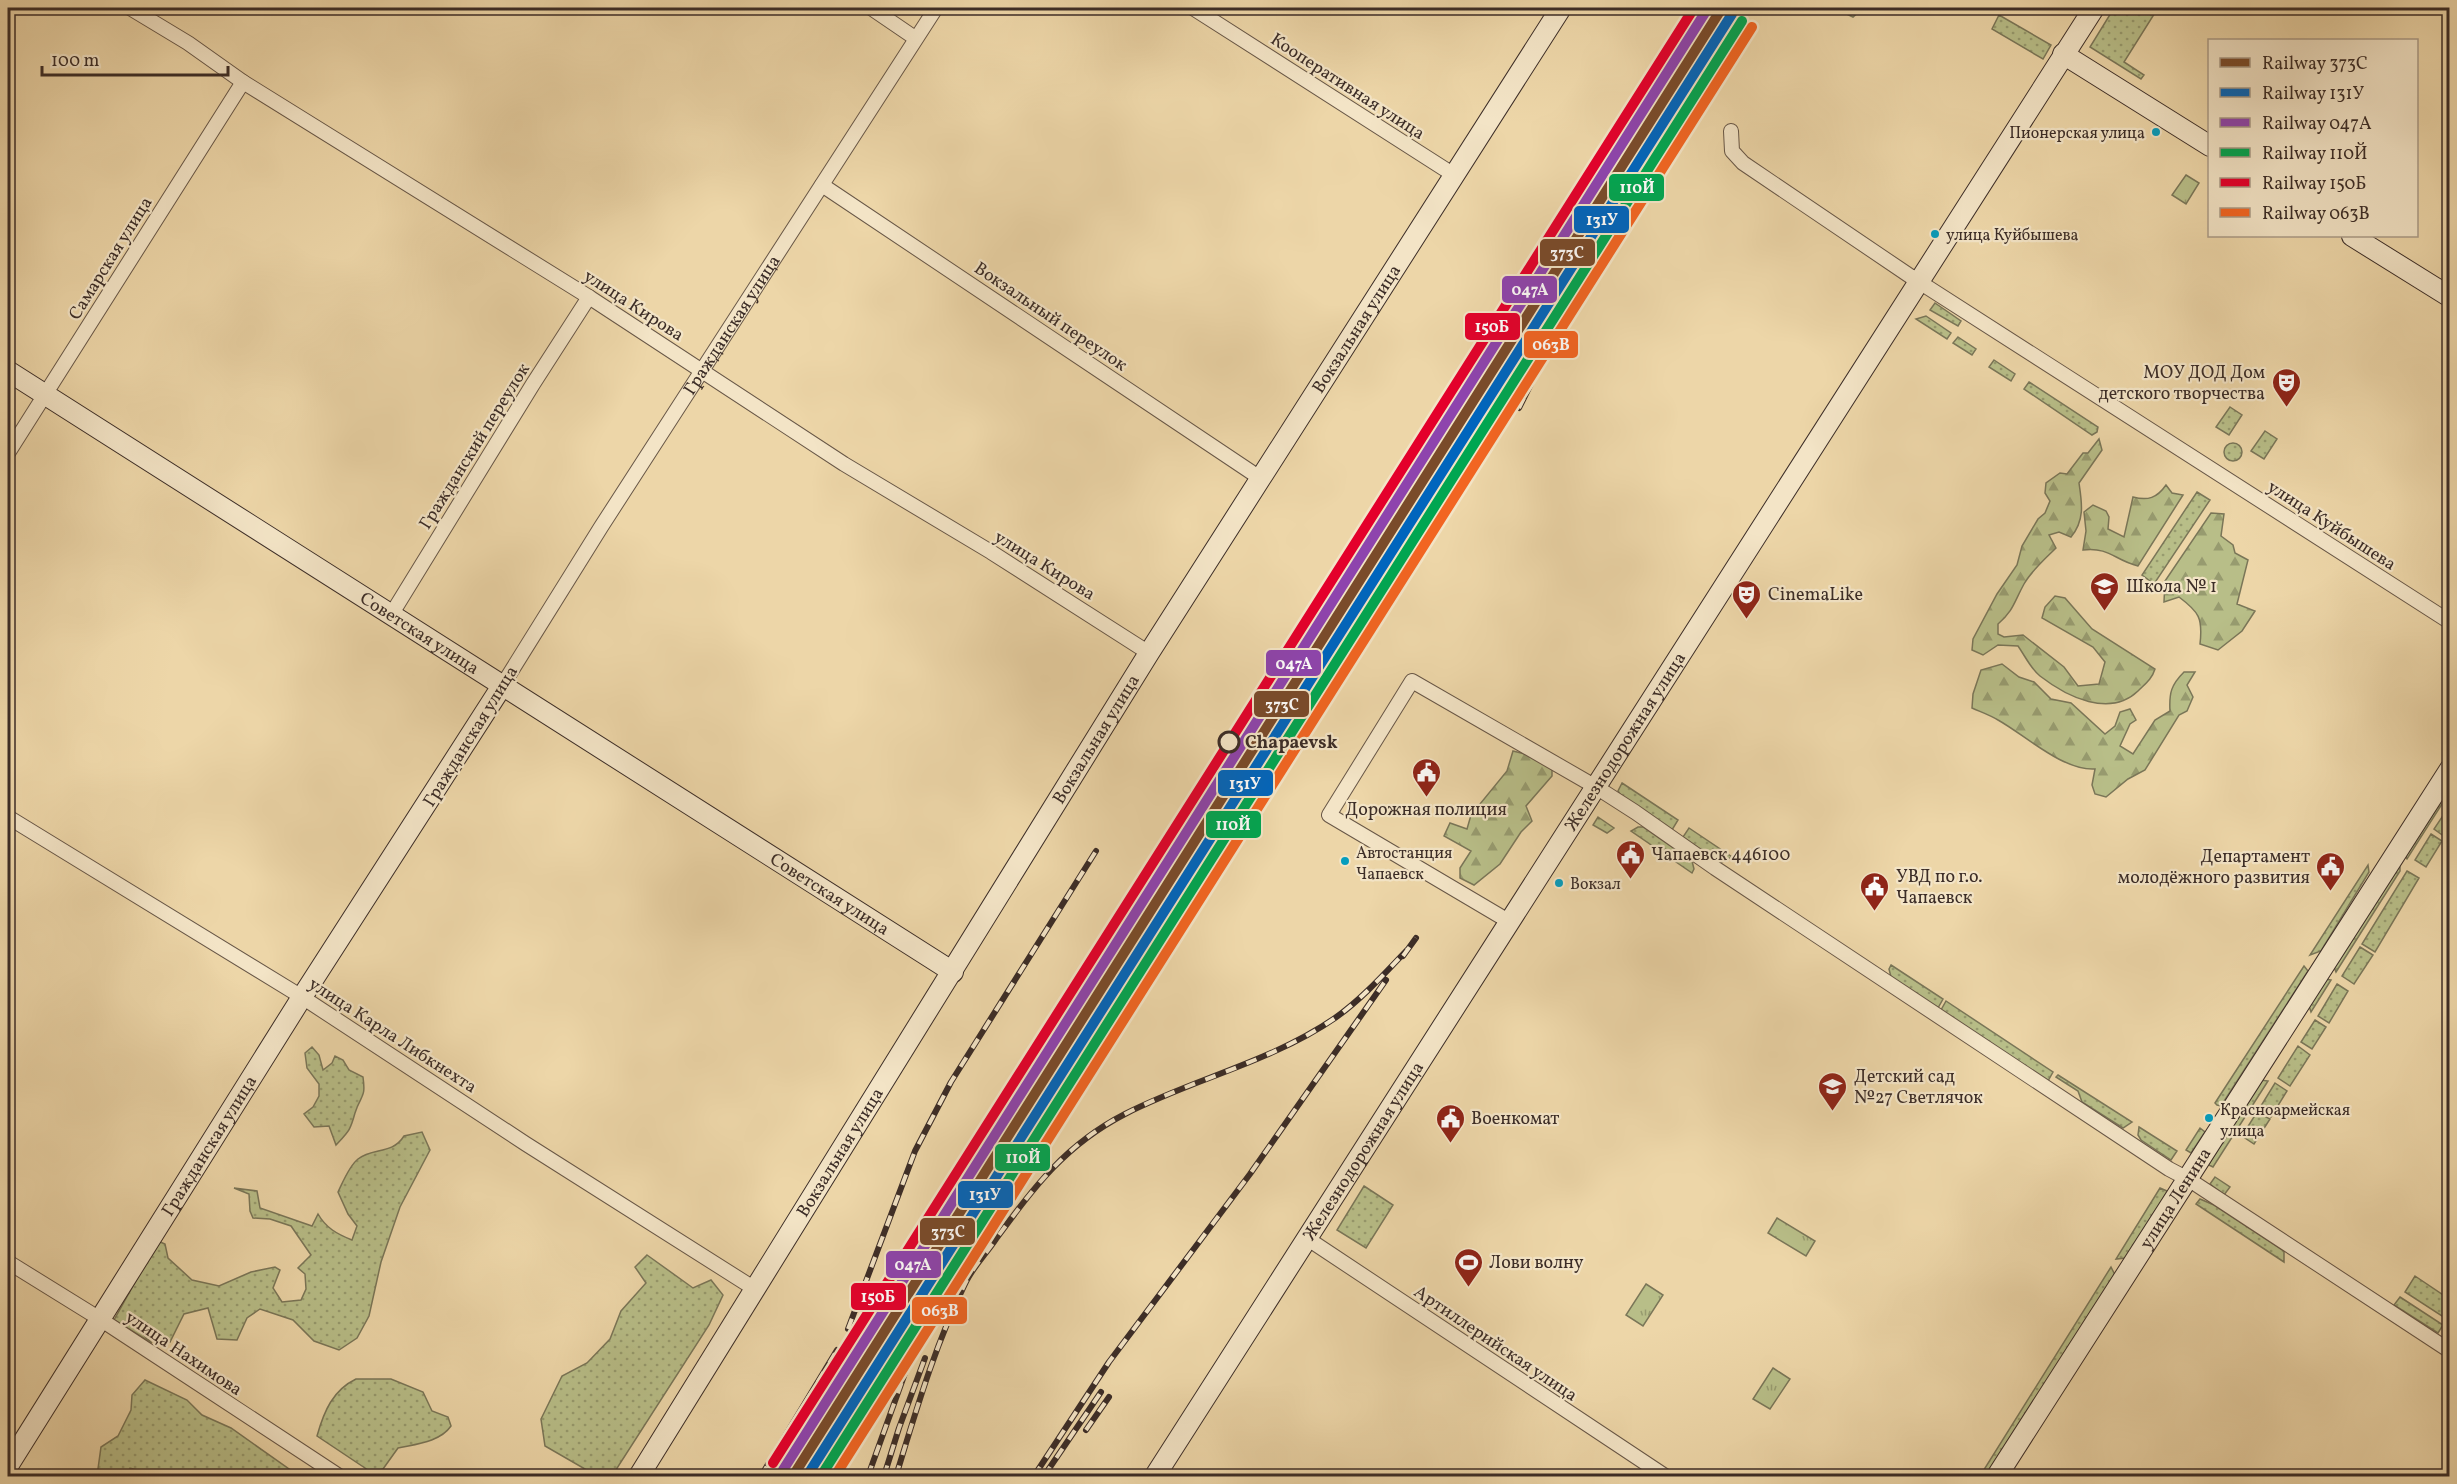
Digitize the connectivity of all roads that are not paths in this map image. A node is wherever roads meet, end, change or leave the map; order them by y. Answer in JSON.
{"nodes":[{"id":1,"x":130,"y":8,"type":"edge"},
{"id":2,"x":871,"y":8,"type":"edge"},
{"id":3,"x":936,"y":8,"type":"edge"},
{"id":4,"x":1192,"y":8,"type":"edge"},
{"id":5,"x":1561,"y":8,"type":"edge"},
{"id":6,"x":2094,"y":8,"type":"edge"},
{"id":7,"x":915,"y":38,"type":"junction"},
{"id":8,"x":2063,"y":54,"type":"junction"},
{"id":9,"x":243,"y":82,"type":"junction"},
{"id":10,"x":1731,"y":131,"type":"dead end"},
{"id":11,"x":2208,"y":145,"type":"edge"},
{"id":12,"x":1454,"y":174,"type":"junction"},
{"id":13,"x":822,"y":185,"type":"junction"},
{"id":14,"x":2354,"y":237,"type":"edge"},
{"id":15,"x":1918,"y":281,"type":"junction"},
{"id":16,"x":589,"y":297,"type":"junction"},
{"id":17,"x":2450,"y":297,"type":"edge"},
{"id":18,"x":8,"y":371,"type":"edge"},
{"id":19,"x":702,"y":371,"type":"junction"},
{"id":20,"x":45,"y":395,"type":"junction"},
{"id":21,"x":8,"y":453,"type":"edge"},
{"id":22,"x":1260,"y":478,"type":"junction"},
{"id":23,"x":391,"y":615,"type":"junction"},
{"id":24,"x":2450,"y":622,"type":"edge"},
{"id":25,"x":1149,"y":653,"type":"junction"},
{"id":26,"x":502,"y":686,"type":"junction"},
{"id":27,"x":2450,"y":769,"type":"edge"},
{"id":28,"x":1596,"y":787,"type":"junction"},
{"id":29,"x":8,"y":817,"type":"edge"},
{"id":30,"x":1510,"y":922,"type":"junction"},
{"id":31,"x":953,"y":972,"type":"junction"},
{"id":32,"x":302,"y":997,"type":"junction"},
{"id":33,"x":2188,"y":1179,"type":"junction"},
{"id":34,"x":1308,"y":1239,"type":"junction"},
{"id":35,"x":8,"y":1262,"type":"edge"},
{"id":36,"x":755,"y":1289,"type":"junction"},
{"id":37,"x":100,"y":1319,"type":"junction"},
{"id":38,"x":2450,"y":1351,"type":"edge"},
{"id":39,"x":8,"y":1466,"type":"edge"},
{"id":40,"x":339,"y":1476,"type":"edge"},
{"id":41,"x":639,"y":1476,"type":"edge"},
{"id":42,"x":1155,"y":1476,"type":"edge"},
{"id":43,"x":1665,"y":1476,"type":"edge"},
{"id":44,"x":1997,"y":1476,"type":"edge"}],
"edges":[{"from":1,"to":9,"type":"street","name":"улица Кирова"},
{"from":2,"to":7,"type":"street"},
{"from":3,"to":7,"type":"street","name":"Гражданская улица"},
{"from":4,"to":12,"type":"street","name":"Кооперативная улица"},
{"from":5,"to":12,"type":"street","name":"Вокзальная улица"},
{"from":6,"to":8,"type":"street","name":"Железнодорожная улица"},
{"from":7,"to":13,"type":"street","name":"Гражданская улица"},
{"from":8,"to":11,"type":"street"},
{"from":8,"to":15,"type":"street","name":"Железнодорожная улица"},
{"from":9,"to":16,"type":"street","name":"улица Кирова"},
{"from":9,"to":20,"type":"street","name":"Самарская улица"},
{"from":10,"to":15,"type":"street","name":"улица Куйбышева"},
{"from":12,"to":22,"type":"street","name":"Вокзальная улица"},
{"from":13,"to":19,"type":"street","name":"Гражданская улица"},
{"from":13,"to":22,"type":"street","name":"Вокзальный переулок"},
{"from":14,"to":17,"type":"street"},
{"from":15,"to":24,"type":"street","name":"улица Куйбышева"},
{"from":15,"to":28,"type":"street","name":"Железнодорожная улица"},
{"from":16,"to":19,"type":"street","name":"улица Кирова"},
{"from":16,"to":23,"type":"street","name":"Гражданский переулок"},
{"from":18,"to":20,"type":"street","name":"Советская улица"},
{"from":19,"to":25,"type":"street","name":"улица Кирова"},
{"from":19,"to":26,"type":"street","name":"Гражданская улица"},
{"from":20,"to":21,"type":"street","name":"Самарская улица"},
{"from":20,"to":23,"type":"street","name":"Советская улица"},
{"from":22,"to":25,"type":"street","name":"Вокзальная улица"},
{"from":23,"to":26,"type":"street","name":"Советская улица"},
{"from":25,"to":31,"type":"street","name":"Вокзальная улица"},
{"from":26,"to":31,"type":"street","name":"Советская улица"},
{"from":26,"to":32,"type":"street","name":"Гражданская улица"},
{"from":27,"to":33,"type":"street","name":"улица Ленина"},
{"from":28,"to":30,"type":"street","name":"Железнодорожная улица"},
{"from":28,"to":30,"type":"street"},
{"from":28,"to":33,"type":"street"},
{"from":29,"to":32,"type":"street","name":"улица Карла Либкнехта"},
{"from":30,"to":34,"type":"street","name":"Железнодорожная улица"},
{"from":31,"to":36,"type":"street","name":"Вокзальная улица"},
{"from":32,"to":36,"type":"street","name":"улица Карла Либкнехта"},
{"from":32,"to":37,"type":"street","name":"Гражданская улица"},
{"from":33,"to":38,"type":"street"},
{"from":33,"to":44,"type":"street","name":"улица Ленина"},
{"from":34,"to":42,"type":"street","name":"Железнодорожная улица"},
{"from":34,"to":43,"type":"street","name":"Артиллерийская улица"},
{"from":35,"to":37,"type":"street","name":"улица Нахимова"},
{"from":36,"to":41,"type":"street","name":"Вокзальная улица"},
{"from":37,"to":39,"type":"street","name":"Гражданская улица"},
{"from":37,"to":40,"type":"street","name":"улица Нахимова"}]}
